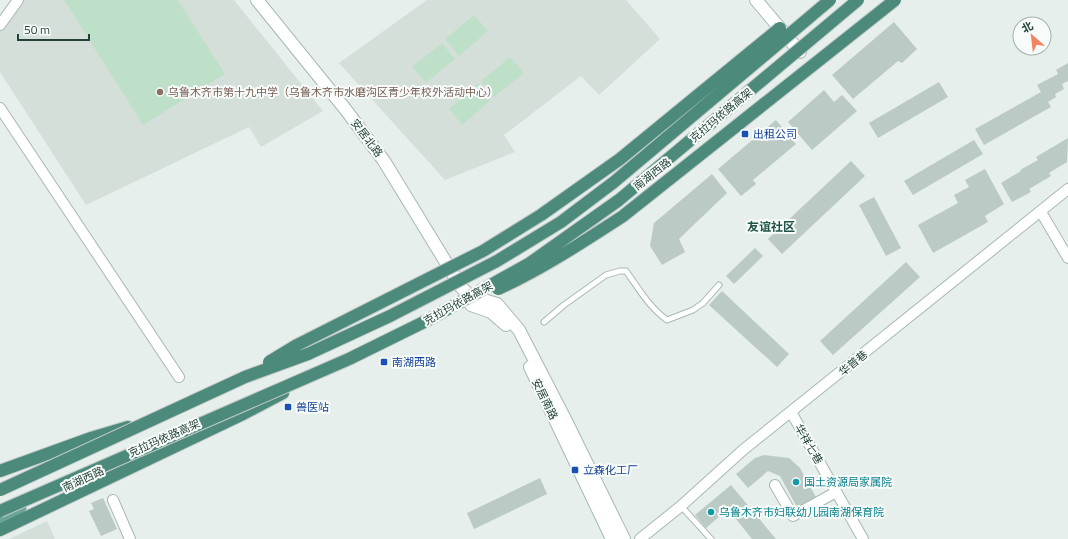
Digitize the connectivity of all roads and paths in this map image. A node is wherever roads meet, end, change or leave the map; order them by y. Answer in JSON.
{"nodes":[{"id":1,"x":18,"y":0,"type":"edge"},
{"id":2,"x":248,"y":0,"type":"edge"},
{"id":3,"x":257,"y":0,"type":"edge"},
{"id":4,"x":756,"y":0,"type":"edge"},
{"id":5,"x":830,"y":0,"type":"edge"},
{"id":6,"x":836,"y":0,"type":"edge"},
{"id":7,"x":858,"y":0,"type":"edge"},
{"id":8,"x":864,"y":0,"type":"edge"},
{"id":9,"x":895,"y":0,"type":"edge"},
{"id":10,"x":0,"y":25,"type":"edge"},
{"id":11,"x":780,"y":28,"type":"junction"},
{"id":12,"x":789,"y":40,"type":"junction"},
{"id":13,"x":800,"y":52,"type":"junction"},
{"id":14,"x":0,"y":108,"type":"edge"},
{"id":15,"x":1068,"y":189,"type":"edge"},
{"id":16,"x":1040,"y":212,"type":"junction"},
{"id":17,"x":1068,"y":258,"type":"edge"},
{"id":18,"x":456,"y":283,"type":"junction"},
{"id":19,"x":719,"y":285,"type":"dead end"},
{"id":20,"x":466,"y":298,"type":"junction"},
{"id":21,"x":426,"y":321,"type":"junction"},
{"id":22,"x":544,"y":322,"type":"dead end"},
{"id":23,"x":349,"y":359,"type":"junction"},
{"id":24,"x":179,"y":377,"type":"dead end"},
{"id":25,"x":245,"y":378,"type":"junction"},
{"id":26,"x":791,"y":412,"type":"junction"},
{"id":27,"x":160,"y":417,"type":"junction"},
{"id":28,"x":0,"y":470,"type":"edge"},
{"id":29,"x":775,"y":485,"type":"dead end"},
{"id":30,"x":0,"y":491,"type":"edge"},
{"id":31,"x":836,"y":492,"type":"junction"},
{"id":32,"x":113,"y":500,"type":"dead end"},
{"id":33,"x":681,"y":506,"type":"junction"},
{"id":34,"x":0,"y":511,"type":"edge"},
{"id":35,"x":0,"y":518,"type":"edge"},
{"id":36,"x":0,"y":530,"type":"edge"},
{"id":37,"x":130,"y":539,"type":"edge"},
{"id":38,"x":612,"y":539,"type":"edge"},
{"id":39,"x":624,"y":539,"type":"edge"},
{"id":40,"x":640,"y":539,"type":"edge"},
{"id":41,"x":711,"y":539,"type":"edge"},
{"id":42,"x":863,"y":539,"type":"edge"}],
"edges":[{"from":1,"to":10,"type":"street"},
{"from":2,"to":18,"type":"street","name":"安居北路"},
{"from":3,"to":18,"type":"street","name":"安居北路"},
{"from":4,"to":11,"type":"street"},
{"from":5,"to":25,"type":"highway","name":"克拉玛依路高架","bridge":true},
{"from":6,"to":12,"type":"main road","name":"南湖西路"},
{"from":7,"to":21,"type":"highway","name":"克拉玛依路高架","bridge":true},
{"from":8,"to":13,"type":"main road","name":"南湖西路"},
{"from":9,"to":21,"type":"highway","bridge":true},
{"from":11,"to":12,"type":"street"},
{"from":11,"to":25,"type":"highway","bridge":true},
{"from":12,"to":13,"type":"street"},
{"from":12,"to":18,"type":"main road","name":"南湖西路"},
{"from":13,"to":20,"type":"main road","name":"南湖西路"},
{"from":14,"to":24,"type":"street"},
{"from":15,"to":16,"type":"street","name":"华普巷"},
{"from":16,"to":17,"type":"street"},
{"from":16,"to":26,"type":"street","name":"华普巷"},
{"from":18,"to":20,"type":"street","name":"安居南路"},
{"from":18,"to":30,"type":"main road","name":"南湖西路","bridge":true},
{"from":19,"to":22,"type":"lane"},
{"from":20,"to":35,"type":"main road","name":"南湖西路"},
{"from":20,"to":38,"type":"street","name":"安居南路"},
{"from":20,"to":39,"type":"street","name":"安居南路"},
{"from":21,"to":23,"type":"highway","name":"克拉玛依路高架","bridge":true},
{"from":23,"to":34,"type":"highway","name":"克拉玛依路高架","bridge":true},
{"from":23,"to":36,"type":"highway","bridge":true},
{"from":25,"to":27,"type":"highway","name":"克拉玛依路高架","bridge":true},
{"from":26,"to":31,"type":"street","name":"华祥七巷"},
{"from":26,"to":33,"type":"street","name":"华普巷"},
{"from":27,"to":28,"type":"highway","bridge":true},
{"from":27,"to":30,"type":"highway","name":"克拉玛依路高架","bridge":true},
{"from":29,"to":31,"type":"street"},
{"from":31,"to":42,"type":"street","name":"华祥七巷"},
{"from":32,"to":37,"type":"street"},
{"from":33,"to":40,"type":"street","name":"华普巷"},
{"from":33,"to":41,"type":"lane"}]}
